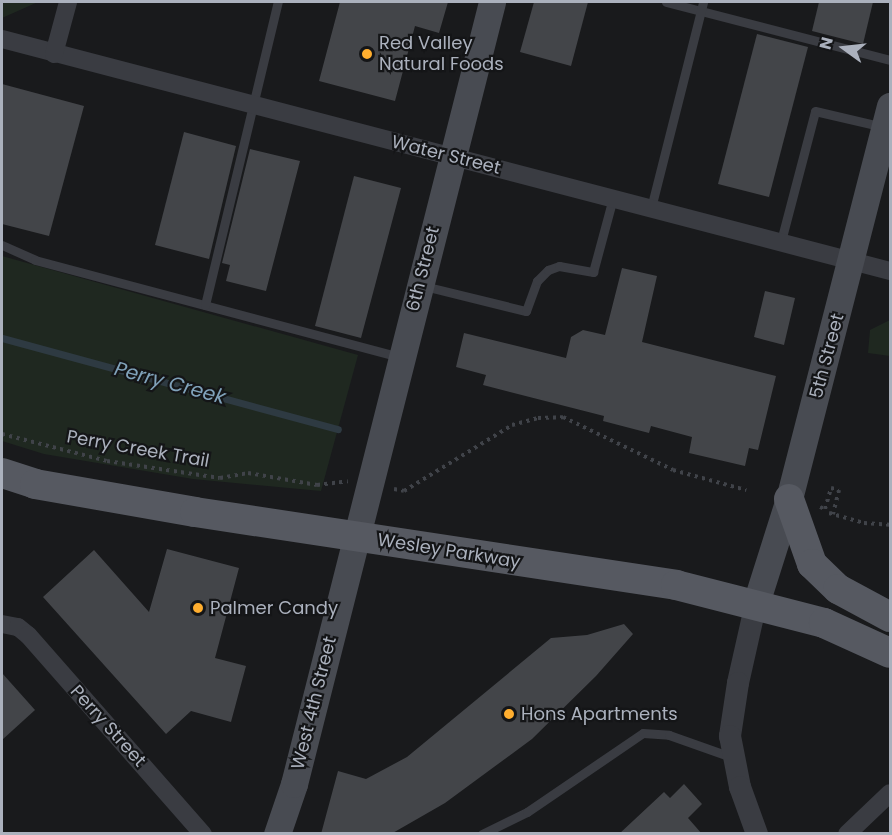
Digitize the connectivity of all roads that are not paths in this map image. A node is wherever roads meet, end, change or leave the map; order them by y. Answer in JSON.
{"nodes":[{"id":1,"x":68,"y":2,"type":"edge"},
{"id":2,"x":278,"y":2,"type":"edge"},
{"id":3,"x":492,"y":2,"type":"edge"},
{"id":4,"x":666,"y":2,"type":"edge"},
{"id":5,"x":702,"y":6,"type":"edge"},
{"id":6,"x":2,"y":39,"type":"edge"},
{"id":7,"x":54,"y":54,"type":"junction"},
{"id":8,"x":891,"y":60,"type":"edge"},
{"id":9,"x":251,"y":105,"type":"junction"},
{"id":10,"x":888,"y":117,"type":"edge"},
{"id":11,"x":452,"y":156,"type":"junction"},
{"id":12,"x":613,"y":198,"type":"junction"},
{"id":13,"x":651,"y":207,"type":"junction"},
{"id":14,"x":780,"y":241,"type":"junction"},
{"id":15,"x":2,"y":245,"type":"edge"},
{"id":16,"x":852,"y":260,"type":"junction"},
{"id":17,"x":891,"y":271,"type":"edge"},
{"id":18,"x":419,"y":285,"type":"junction"},
{"id":19,"x":205,"y":304,"type":"junction"},
{"id":20,"x":400,"y":357,"type":"junction"},
{"id":21,"x":2,"y":473,"type":"edge"},
{"id":22,"x":789,"y":499,"type":"junction"},
{"id":23,"x":356,"y":537,"type":"junction"},
{"id":24,"x":756,"y":603,"type":"junction"},
{"id":25,"x":891,"y":617,"type":"edge"},
{"id":26,"x":4,"y":624,"type":"edge"},
{"id":27,"x":891,"y":653,"type":"edge"},
{"id":28,"x":734,"y":759,"type":"junction"},
{"id":29,"x":891,"y":793,"type":"edge"},
{"id":30,"x":203,"y":834,"type":"edge"},
{"id":31,"x":277,"y":834,"type":"edge"},
{"id":32,"x":482,"y":834,"type":"edge"},
{"id":33,"x":757,"y":834,"type":"edge"},
{"id":34,"x":847,"y":834,"type":"edge"}],
"edges":[{"from":1,"to":7,"type":"street"},
{"from":2,"to":9,"type":"lane"},
{"from":3,"to":11,"type":"main road","name":"6th Street"},
{"from":4,"to":5,"type":"lane"},
{"from":5,"to":8,"type":"lane"},
{"from":5,"to":13,"type":"lane"},
{"from":6,"to":7,"type":"street","name":"Water Street"},
{"from":7,"to":9,"type":"street","name":"Water Street"},
{"from":9,"to":11,"type":"street","name":"Water Street"},
{"from":9,"to":19,"type":"lane"},
{"from":10,"to":14,"type":"lane"},
{"from":10,"to":16,"type":"main road","name":"5th Street"},
{"from":11,"to":12,"type":"street","name":"Water Street"},
{"from":11,"to":18,"type":"main road","name":"6th Street"},
{"from":12,"to":13,"type":"street","name":"Water Street"},
{"from":12,"to":18,"type":"lane"},
{"from":13,"to":14,"type":"street","name":"Water Street"},
{"from":14,"to":16,"type":"street","name":"Water Street"},
{"from":15,"to":19,"type":"lane"},
{"from":16,"to":17,"type":"street","name":"Water Street"},
{"from":16,"to":22,"type":"main road","name":"5th Street"},
{"from":18,"to":20,"type":"main road","name":"6th Street"},
{"from":19,"to":20,"type":"lane"},
{"from":20,"to":23,"type":"main road","name":"6th Street"},
{"from":21,"to":23,"type":"main road","name":"Wesley Parkway"},
{"from":22,"to":24,"type":"main road","name":"5th Street"},
{"from":22,"to":25,"type":"main road"},
{"from":23,"to":24,"type":"main road","name":"Wesley Parkway"},
{"from":23,"to":31,"type":"main road","name":"West 4th Street"},
{"from":24,"to":27,"type":"main road","name":"Wesley Parkway"},
{"from":24,"to":28,"type":"street"},
{"from":26,"to":30,"type":"street","name":"Perry Street"},
{"from":28,"to":32,"type":"lane"},
{"from":28,"to":33,"type":"street"},
{"from":29,"to":34,"type":"street"}]}
